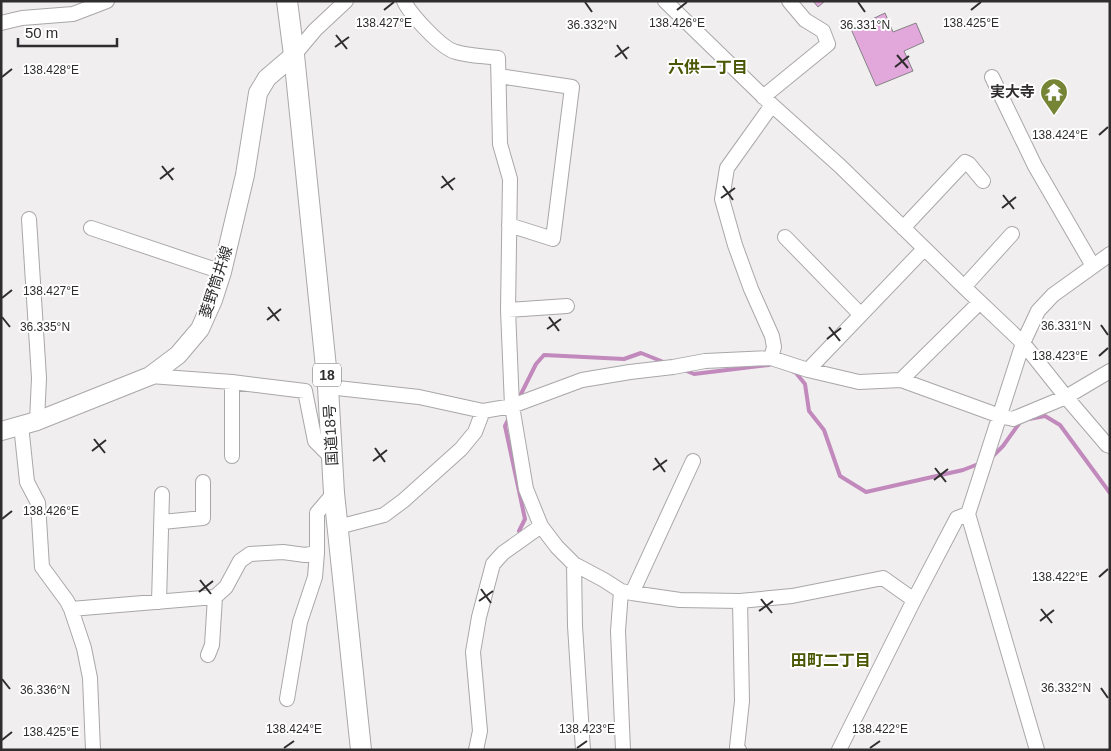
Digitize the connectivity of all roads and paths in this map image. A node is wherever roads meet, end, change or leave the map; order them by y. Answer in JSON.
{"nodes":[{"id":1,"x":107,"y":1,"type":"edge"},
{"id":2,"x":287,"y":1,"type":"edge"},
{"id":3,"x":346,"y":1,"type":"edge"},
{"id":4,"x":404,"y":1,"type":"edge"},
{"id":5,"x":665,"y":1,"type":"edge"},
{"id":6,"x":789,"y":1,"type":"edge"},
{"id":7,"x":1,"y":23,"type":"edge"},
{"id":8,"x":294,"y":55,"type":"junction"},
{"id":9,"x":499,"y":76,"type":"junction"},
{"id":10,"x":992,"y":77,"type":"dead end"},
{"id":11,"x":767,"y":101,"type":"junction"},
{"id":12,"x":983,"y":181,"type":"dead end"},
{"id":13,"x":29,"y":219,"type":"dead end"},
{"id":14,"x":509,"y":225,"type":"junction"},
{"id":15,"x":91,"y":228,"type":"dead end"},
{"id":16,"x":903,"y":228,"type":"junction"},
{"id":17,"x":1012,"y":234,"type":"dead end"},
{"id":18,"x":784,"y":237,"type":"dead end"},
{"id":19,"x":924,"y":249,"type":"junction"},
{"id":20,"x":1110,"y":254,"type":"edge"},
{"id":21,"x":1093,"y":266,"type":"junction"},
{"id":22,"x":222,"y":272,"type":"junction"},
{"id":23,"x":964,"y":287,"type":"junction"},
{"id":24,"x":980,"y":302,"type":"junction"},
{"id":25,"x":567,"y":306,"type":"dead end"},
{"id":26,"x":508,"y":310,"type":"junction"},
{"id":27,"x":860,"y":314,"type":"junction"},
{"id":28,"x":1023,"y":342,"type":"junction"},
{"id":29,"x":771,"y":358,"type":"junction"},
{"id":30,"x":808,"y":370,"type":"junction"},
{"id":31,"x":1110,"y":371,"type":"edge"},
{"id":32,"x":150,"y":376,"type":"junction"},
{"id":33,"x":901,"y":380,"type":"junction"},
{"id":34,"x":232,"y":382,"type":"junction"},
{"id":35,"x":328,"y":387,"type":"junction"},
{"id":36,"x":1066,"y":397,"type":"junction"},
{"id":37,"x":512,"y":406,"type":"junction"},
{"id":38,"x":483,"y":411,"type":"junction"},
{"id":39,"x":1000,"y":416,"type":"junction"},
{"id":40,"x":29,"y":423,"type":"junction"},
{"id":41,"x":1,"y":431,"type":"edge"},
{"id":42,"x":1110,"y":446,"type":"edge"},
{"id":43,"x":232,"y":456,"type":"dead end"},
{"id":44,"x":332,"y":458,"type":"junction"},
{"id":45,"x":693,"y":461,"type":"dead end"},
{"id":46,"x":203,"y":482,"type":"dead end"},
{"id":47,"x":334,"y":493,"type":"junction"},
{"id":48,"x":162,"y":494,"type":"dead end"},
{"id":49,"x":968,"y":514,"type":"junction"},
{"id":50,"x":162,"y":522,"type":"junction"},
{"id":51,"x":541,"y":526,"type":"junction"},
{"id":52,"x":338,"y":527,"type":"junction"},
{"id":53,"x":317,"y":554,"type":"junction"},
{"id":54,"x":574,"y":564,"type":"junction"},
{"id":55,"x":627,"y":592,"type":"junction"},
{"id":56,"x":215,"y":597,"type":"junction"},
{"id":57,"x":914,"y":600,"type":"junction"},
{"id":58,"x":740,"y":601,"type":"junction"},
{"id":59,"x":159,"y":602,"type":"junction"},
{"id":60,"x":71,"y":609,"type":"junction"},
{"id":61,"x":208,"y":655,"type":"dead end"},
{"id":62,"x":287,"y":699,"type":"dead end"},
{"id":63,"x":93,"y":750,"type":"edge"},
{"id":64,"x":361,"y":750,"type":"edge"},
{"id":65,"x":476,"y":750,"type":"edge"},
{"id":66,"x":583,"y":750,"type":"edge"},
{"id":67,"x":623,"y":750,"type":"edge"},
{"id":68,"x":739,"y":750,"type":"edge"},
{"id":69,"x":839,"y":750,"type":"edge"},
{"id":70,"x":1037,"y":750,"type":"edge"}],
"edges":[{"from":1,"to":7,"type":"street"},
{"from":2,"to":8,"type":"highway","name":"国道18号","number":"18"},
{"from":3,"to":8,"type":"street"},
{"from":4,"to":9,"type":"street"},
{"from":5,"to":11,"type":"street"},
{"from":6,"to":11,"type":"street"},
{"from":8,"to":22,"type":"main road","name":"菱野筒井線"},
{"from":8,"to":35,"type":"highway","name":"国道18号","number":"18"},
{"from":9,"to":14,"type":"street"},
{"from":9,"to":14,"type":"street"},
{"from":10,"to":21,"type":"street"},
{"from":11,"to":16,"type":"street"},
{"from":11,"to":29,"type":"street"},
{"from":12,"to":16,"type":"street"},
{"from":13,"to":40,"type":"street"},
{"from":14,"to":26,"type":"street"},
{"from":15,"to":22,"type":"street"},
{"from":16,"to":19,"type":"street"},
{"from":17,"to":23,"type":"street"},
{"from":18,"to":27,"type":"street"},
{"from":19,"to":23,"type":"street"},
{"from":19,"to":27,"type":"street"},
{"from":20,"to":21,"type":"street"},
{"from":21,"to":28,"type":"street"},
{"from":22,"to":32,"type":"main road","name":"菱野筒井線"},
{"from":23,"to":24,"type":"street"},
{"from":24,"to":28,"type":"street"},
{"from":24,"to":33,"type":"street"},
{"from":25,"to":26,"type":"street"},
{"from":26,"to":37,"type":"street"},
{"from":27,"to":30,"type":"street"},
{"from":28,"to":36,"type":"street"},
{"from":28,"to":39,"type":"street"},
{"from":29,"to":30,"type":"street"},
{"from":29,"to":37,"type":"street"},
{"from":30,"to":33,"type":"street"},
{"from":31,"to":36,"type":"street"},
{"from":32,"to":34,"type":"street"},
{"from":32,"to":40,"type":"main road","name":"菱野筒井線"},
{"from":33,"to":39,"type":"street"},
{"from":34,"to":43,"type":"street"},
{"from":34,"to":44,"type":"street"},
{"from":35,"to":38,"type":"street"},
{"from":35,"to":44,"type":"highway","name":"国道18号","number":"18"},
{"from":36,"to":39,"type":"street"},
{"from":36,"to":42,"type":"street"},
{"from":37,"to":38,"type":"street"},
{"from":37,"to":51,"type":"street"},
{"from":38,"to":52,"type":"street"},
{"from":39,"to":49,"type":"street"},
{"from":40,"to":41,"type":"main road","name":"菱野筒井線"},
{"from":40,"to":60,"type":"street"},
{"from":44,"to":47,"type":"highway","name":"国道18号","number":"18"},
{"from":45,"to":55,"type":"street"},
{"from":46,"to":50,"type":"street"},
{"from":47,"to":52,"type":"highway","name":"国道18号","number":"18"},
{"from":47,"to":53,"type":"street"},
{"from":48,"to":50,"type":"street"},
{"from":49,"to":57,"type":"street"},
{"from":49,"to":70,"type":"street"},
{"from":50,"to":59,"type":"street"},
{"from":51,"to":54,"type":"street"},
{"from":51,"to":65,"type":"street"},
{"from":52,"to":64,"type":"highway","name":"国道18号","number":"18"},
{"from":53,"to":56,"type":"street"},
{"from":53,"to":62,"type":"street"},
{"from":54,"to":55,"type":"street"},
{"from":54,"to":66,"type":"street"},
{"from":55,"to":58,"type":"street"},
{"from":55,"to":67,"type":"street"},
{"from":56,"to":59,"type":"street"},
{"from":56,"to":61,"type":"street"},
{"from":57,"to":58,"type":"street"},
{"from":57,"to":69,"type":"street"},
{"from":58,"to":68,"type":"street"},
{"from":59,"to":60,"type":"street"},
{"from":60,"to":63,"type":"street"}]}
